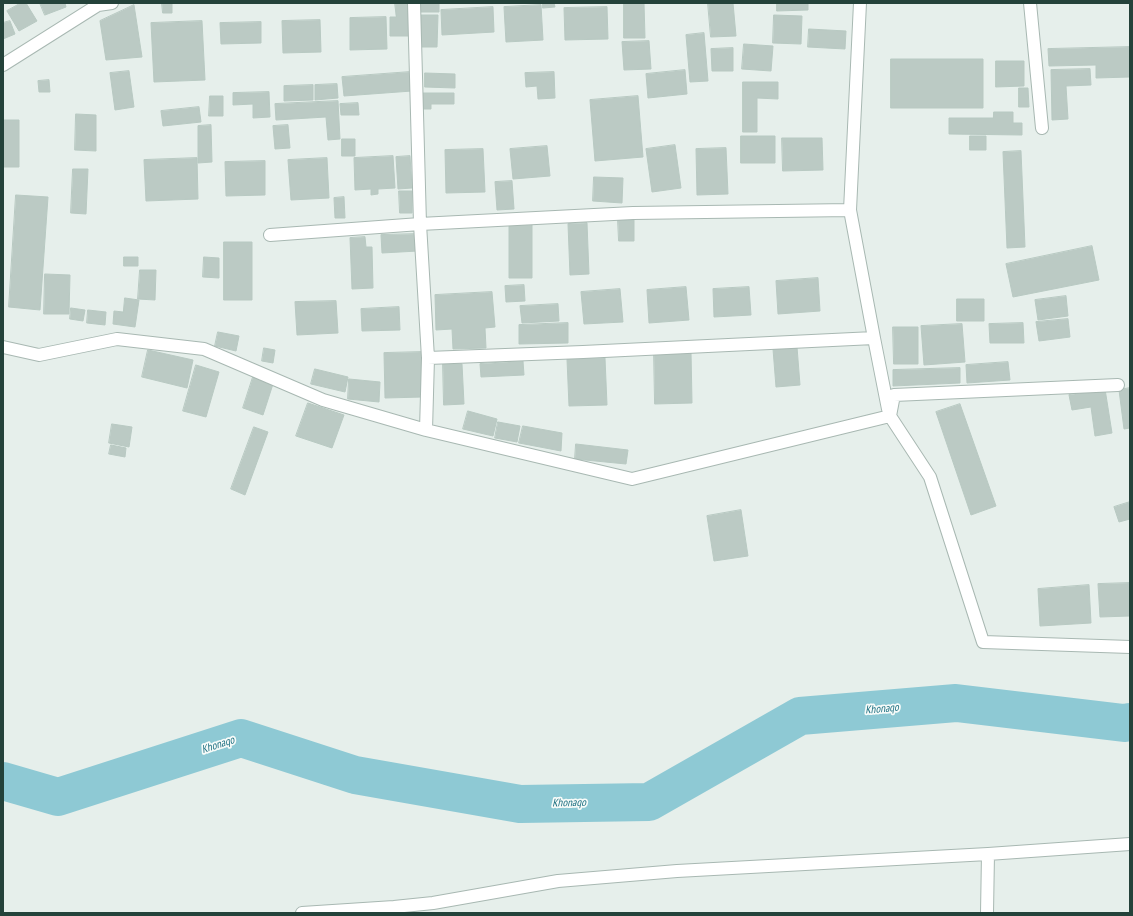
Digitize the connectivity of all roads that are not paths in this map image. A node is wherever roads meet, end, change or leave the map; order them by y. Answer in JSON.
{"nodes":[{"id":1,"x":112,"y":3,"type":"edge"},
{"id":2,"x":414,"y":3,"type":"edge"},
{"id":3,"x":860,"y":3,"type":"edge"},
{"id":4,"x":1030,"y":3,"type":"edge"},
{"id":5,"x":3,"y":65,"type":"edge"},
{"id":6,"x":1042,"y":128,"type":"dead end"},
{"id":7,"x":850,"y":210,"type":"junction"},
{"id":8,"x":420,"y":224,"type":"junction"},
{"id":9,"x":270,"y":234,"type":"dead end"},
{"id":10,"x":874,"y":338,"type":"junction"},
{"id":11,"x":3,"y":347,"type":"edge"},
{"id":12,"x":428,"y":358,"type":"junction"},
{"id":13,"x":1118,"y":385,"type":"dead end"},
{"id":14,"x":890,"y":416,"type":"junction"},
{"id":15,"x":426,"y":430,"type":"junction"},
{"id":16,"x":1130,"y":647,"type":"edge"},
{"id":17,"x":1130,"y":844,"type":"edge"},
{"id":18,"x":988,"y":854,"type":"junction"},
{"id":19,"x":302,"y":913,"type":"edge"},
{"id":20,"x":987,"y":913,"type":"edge"}],
"edges":[{"from":1,"to":5,"type":"street"},
{"from":2,"to":8,"type":"street"},
{"from":3,"to":7,"type":"street"},
{"from":4,"to":6,"type":"street"},
{"from":7,"to":8,"type":"street"},
{"from":7,"to":10,"type":"street"},
{"from":8,"to":9,"type":"street"},
{"from":8,"to":12,"type":"street"},
{"from":10,"to":12,"type":"street"},
{"from":10,"to":14,"type":"street"},
{"from":11,"to":15,"type":"street"},
{"from":12,"to":15,"type":"street"},
{"from":13,"to":14,"type":"street"},
{"from":14,"to":15,"type":"street"},
{"from":14,"to":16,"type":"street"},
{"from":17,"to":18,"type":"street"},
{"from":18,"to":19,"type":"street"},
{"from":18,"to":20,"type":"street"}]}
